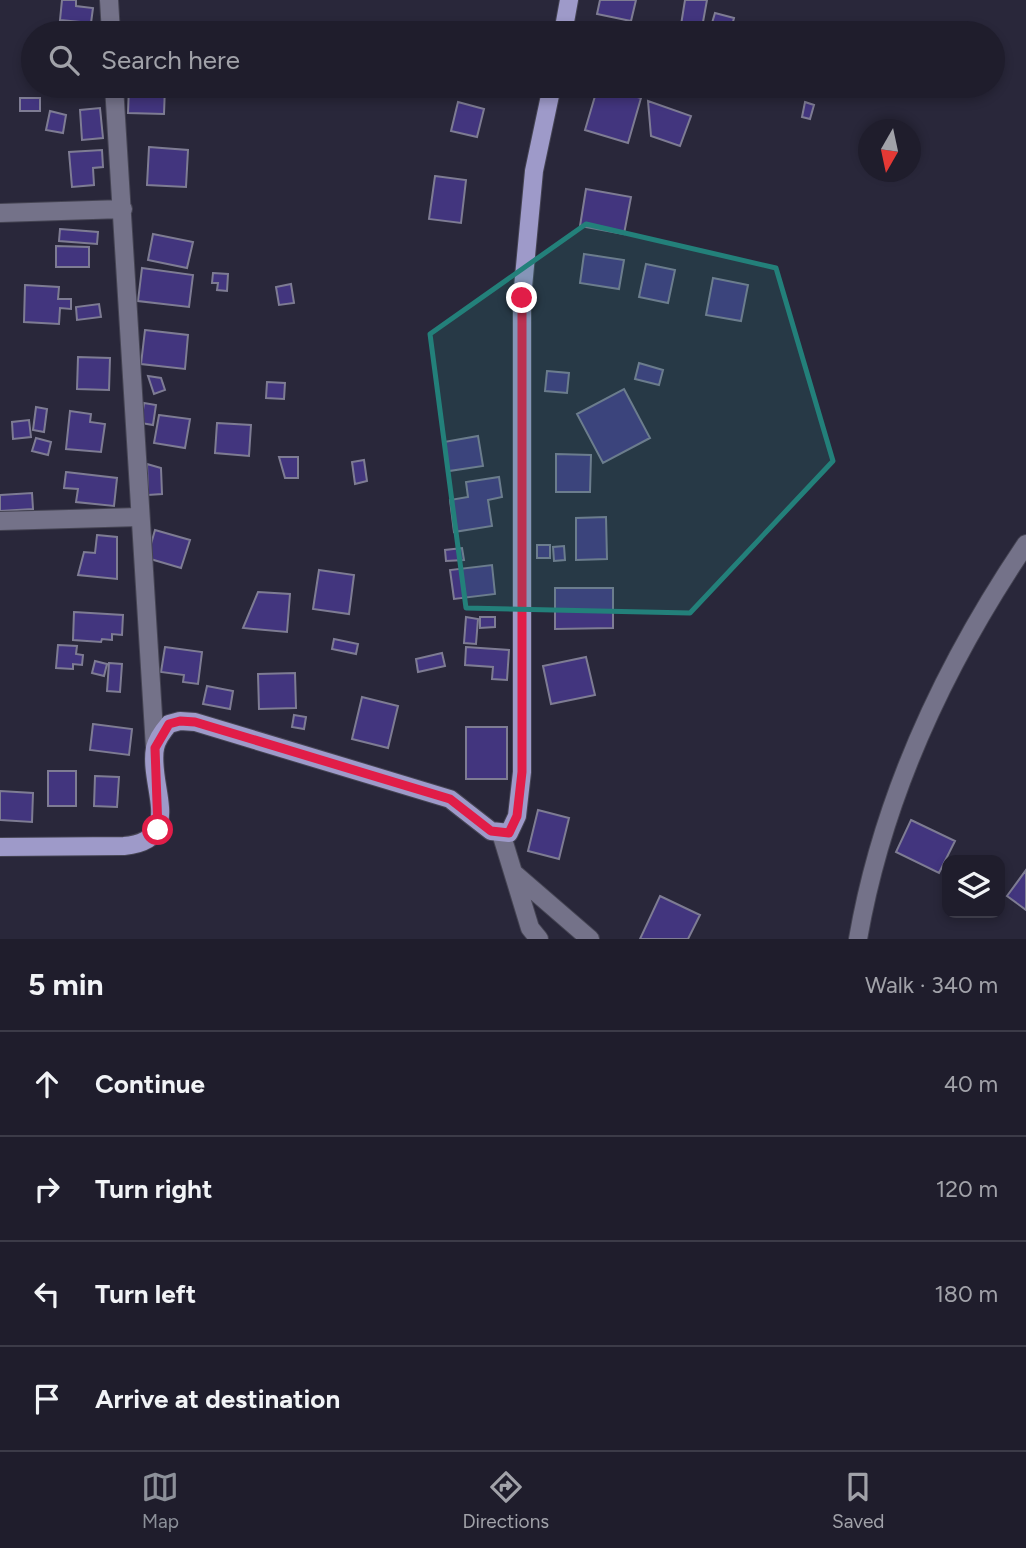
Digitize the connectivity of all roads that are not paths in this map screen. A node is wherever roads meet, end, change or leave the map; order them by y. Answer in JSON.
{"nodes":[{"id":1,"x":109,"y":0,"type":"edge"},
{"id":2,"x":569,"y":0,"type":"edge"},
{"id":3,"x":110,"y":21,"type":"edge"},
{"id":4,"x":565,"y":21,"type":"edge"},
{"id":5,"x":115,"y":98,"type":"edge"},
{"id":6,"x":549,"y":98,"type":"edge"},
{"id":7,"x":123,"y":209,"type":"junction"},
{"id":8,"x":0,"y":213,"type":"edge"},
{"id":9,"x":139,"y":517,"type":"junction"},
{"id":10,"x":0,"y":521,"type":"edge"},
{"id":11,"x":1026,"y":544,"type":"edge"},
{"id":12,"x":155,"y":748,"type":"junction"},
{"id":13,"x":501,"y":833,"type":"junction"},
{"id":14,"x":0,"y":847,"type":"edge"},
{"id":15,"x":513,"y":873,"type":"junction"},
{"id":16,"x":539,"y":939,"type":"edge"},
{"id":17,"x":590,"y":939,"type":"edge"},
{"id":18,"x":858,"y":939,"type":"edge"}],
"edges":[{"from":1,"to":3,"type":"street"},
{"from":2,"to":4,"type":"main road"},
{"from":5,"to":7,"type":"street"},
{"from":6,"to":13,"type":"main road"},
{"from":7,"to":8,"type":"street"},
{"from":7,"to":9,"type":"street"},
{"from":9,"to":10,"type":"street"},
{"from":9,"to":12,"type":"street"},
{"from":11,"to":18,"type":"street"},
{"from":12,"to":13,"type":"main road"},
{"from":12,"to":14,"type":"main road"},
{"from":13,"to":15,"type":"street"},
{"from":15,"to":16,"type":"street"},
{"from":15,"to":17,"type":"street"}]}
